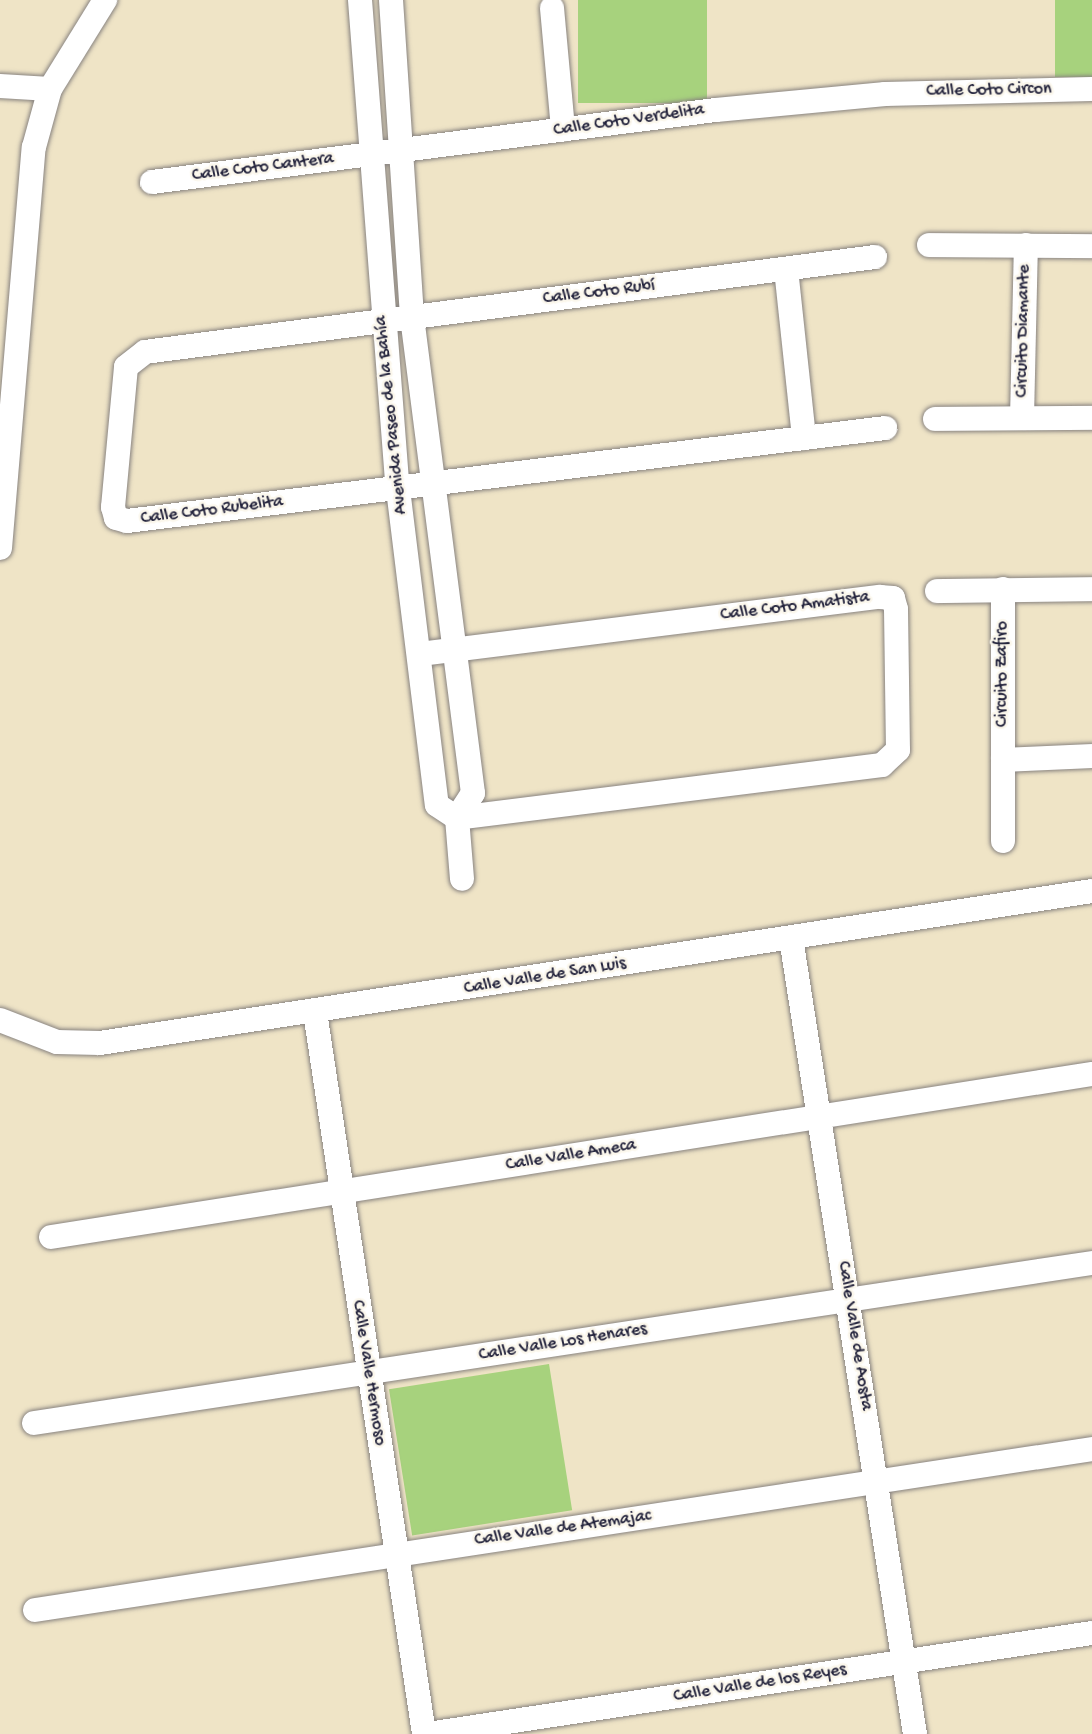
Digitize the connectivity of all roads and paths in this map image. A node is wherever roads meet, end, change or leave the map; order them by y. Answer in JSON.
{"nodes":[{"id":1,"x":105,"y":0,"type":"edge"},
{"id":2,"x":360,"y":0,"type":"edge"},
{"id":3,"x":391,"y":0,"type":"edge"},
{"id":4,"x":552,"y":8,"type":"dead end"},
{"id":5,"x":0,"y":86,"type":"edge"},
{"id":6,"x":50,"y":89,"type":"junction"},
{"id":7,"x":1092,"y":89,"type":"edge"},
{"id":8,"x":885,"y":94,"type":"joint"},
{"id":9,"x":563,"y":130,"type":"junction"},
{"id":10,"x":404,"y":151,"type":"junction"},
{"id":11,"x":373,"y":154,"type":"junction"},
{"id":12,"x":152,"y":182,"type":"dead end"},
{"id":13,"x":929,"y":245,"type":"dead end"},
{"id":14,"x":1026,"y":245,"type":"junction"},
{"id":15,"x":1092,"y":246,"type":"edge"},
{"id":16,"x":875,"y":257,"type":"dead end"},
{"id":17,"x":786,"y":269,"type":"junction"},
{"id":18,"x":412,"y":317,"type":"junction"},
{"id":19,"x":381,"y":320,"type":"junction"},
{"id":20,"x":1022,"y":418,"type":"junction"},
{"id":21,"x":1092,"y":418,"type":"edge"},
{"id":22,"x":935,"y":419,"type":"dead end"},
{"id":23,"x":885,"y":428,"type":"dead end"},
{"id":24,"x":804,"y":438,"type":"junction"},
{"id":25,"x":430,"y":485,"type":"junction"},
{"id":26,"x":398,"y":489,"type":"junction"},
{"id":27,"x":0,"y":548,"type":"edge"},
{"id":28,"x":1003,"y":589,"type":"junction"},
{"id":29,"x":1092,"y":589,"type":"edge"},
{"id":30,"x":937,"y":591,"type":"dead end"},
{"id":31,"x":451,"y":650,"type":"junction"},
{"id":32,"x":420,"y":654,"type":"junction"},
{"id":33,"x":1092,"y":756,"type":"edge"},
{"id":34,"x":1003,"y":760,"type":"junction"},
{"id":35,"x":457,"y":818,"type":"junction"},
{"id":36,"x":1003,"y":841,"type":"dead end"},
{"id":37,"x":462,"y":879,"type":"dead end"},
{"id":38,"x":1092,"y":891,"type":"edge"},
{"id":39,"x":791,"y":938,"type":"junction"},
{"id":40,"x":315,"y":1012,"type":"junction"},
{"id":41,"x":0,"y":1020,"type":"edge"},
{"id":42,"x":1092,"y":1074,"type":"edge"},
{"id":43,"x":819,"y":1118,"type":"junction"},
{"id":44,"x":341,"y":1190,"type":"junction"},
{"id":45,"x":51,"y":1237,"type":"dead end"},
{"id":46,"x":1092,"y":1263,"type":"edge"},
{"id":47,"x":848,"y":1300,"type":"junction"},
{"id":48,"x":368,"y":1373,"type":"junction"},
{"id":49,"x":34,"y":1423,"type":"dead end"},
{"id":50,"x":1092,"y":1449,"type":"edge"},
{"id":51,"x":877,"y":1482,"type":"junction"},
{"id":52,"x":396,"y":1553,"type":"junction"},
{"id":53,"x":35,"y":1610,"type":"dead end"},
{"id":54,"x":1092,"y":1633,"type":"edge"},
{"id":55,"x":904,"y":1662,"type":"junction"},
{"id":56,"x":426,"y":1734,"type":"edge"},
{"id":57,"x":915,"y":1734,"type":"edge"}],
"edges":[{"from":1,"to":6,"type":"street"},
{"from":2,"to":11,"type":"street","name":"Avenida Paseo de la Bahía"},
{"from":3,"to":10,"type":"street","name":"Avenida Paseo de la Bahía"},
{"from":4,"to":9,"type":"street"},
{"from":5,"to":6,"type":"street"},
{"from":6,"to":27,"type":"street"},
{"from":7,"to":8,"type":"street","name":"Calle Coto Circon"},
{"from":8,"to":9,"type":"street","name":"Calle Coto Verdelita"},
{"from":9,"to":10,"type":"street","name":"Calle Coto Verdelita"},
{"from":10,"to":11,"type":"street","name":"Calle Coto Verdelita"},
{"from":10,"to":18,"type":"street","name":"Avenida Paseo de la Bahía"},
{"from":11,"to":12,"type":"street","name":"Calle Coto Cantera"},
{"from":11,"to":19,"type":"street","name":"Avenida Paseo de la Bahía"},
{"from":13,"to":14,"type":"street","name":"Circuito Diamante"},
{"from":14,"to":15,"type":"street","name":"Circuito Diamante"},
{"from":14,"to":20,"type":"street","name":"Circuito Diamante"},
{"from":16,"to":17,"type":"street","name":"Calle Coto Rubí"},
{"from":17,"to":18,"type":"street","name":"Calle Coto Rubí"},
{"from":17,"to":24,"type":"street"},
{"from":18,"to":19,"type":"street","name":"Calle Coto Rubí"},
{"from":18,"to":25,"type":"street","name":"Avenida Paseo de la Bahía"},
{"from":19,"to":26,"type":"street","name":"Avenida Paseo de la Bahía"},
{"from":19,"to":26,"type":"street","name":"Calle Coto Rubelita"},
{"from":20,"to":21,"type":"street","name":"Circuito Diamante"},
{"from":20,"to":22,"type":"street","name":"Circuito Diamante"},
{"from":23,"to":24,"type":"street"},
{"from":24,"to":25,"type":"street"},
{"from":25,"to":26,"type":"street"},
{"from":25,"to":31,"type":"street","name":"Avenida Paseo de la Bahía"},
{"from":26,"to":32,"type":"street","name":"Avenida Paseo de la Bahía"},
{"from":28,"to":29,"type":"street"},
{"from":28,"to":30,"type":"street"},
{"from":28,"to":34,"type":"street","name":"Circuito Zafiro"},
{"from":31,"to":32,"type":"street","name":"Calle Coto Amatista"},
{"from":31,"to":35,"type":"street","name":"Avenida Paseo de la Bahía"},
{"from":31,"to":35,"type":"street","name":"Calle Coto Amatista"},
{"from":32,"to":35,"type":"street","name":"Avenida Paseo de la Bahía"},
{"from":33,"to":34,"type":"street"},
{"from":34,"to":36,"type":"street","name":"Circuito Zafiro"},
{"from":35,"to":37,"type":"street"},
{"from":38,"to":39,"type":"street","name":"Calle Valle de San Luis"},
{"from":39,"to":40,"type":"street","name":"Calle Valle de San Luis"},
{"from":39,"to":43,"type":"street","name":"Calle Valle de Aosta"},
{"from":40,"to":41,"type":"street","name":"Calle Valle de San Luis"},
{"from":40,"to":44,"type":"street","name":"Calle Valle Hermoso"},
{"from":42,"to":43,"type":"street","name":"Calle Valle Ameca"},
{"from":43,"to":44,"type":"street","name":"Calle Valle Ameca"},
{"from":43,"to":47,"type":"street","name":"Calle Valle de Aosta"},
{"from":44,"to":45,"type":"street","name":"Calle Valle Ameca"},
{"from":44,"to":48,"type":"street","name":"Calle Valle Hermoso"},
{"from":46,"to":47,"type":"street","name":"Calle Valle Los Henares"},
{"from":47,"to":48,"type":"street","name":"Calle Valle Los Henares"},
{"from":47,"to":51,"type":"street","name":"Calle Valle de Aosta"},
{"from":48,"to":49,"type":"street","name":"Calle Valle Los Henares"},
{"from":48,"to":52,"type":"street","name":"Calle Valle Hermoso"},
{"from":50,"to":51,"type":"street","name":"Calle Valle de Atemajac"},
{"from":51,"to":52,"type":"street","name":"Calle Valle de Atemajac"},
{"from":51,"to":55,"type":"street","name":"Calle Valle de Aosta"},
{"from":52,"to":53,"type":"street","name":"Calle Valle de Atemajac"},
{"from":52,"to":56,"type":"street","name":"Calle Valle Hermoso"},
{"from":54,"to":55,"type":"street","name":"Calle Valle de los Reyes"},
{"from":55,"to":56,"type":"street","name":"Calle Valle de los Reyes"},
{"from":55,"to":57,"type":"street","name":"Calle Valle de Aosta"}]}
